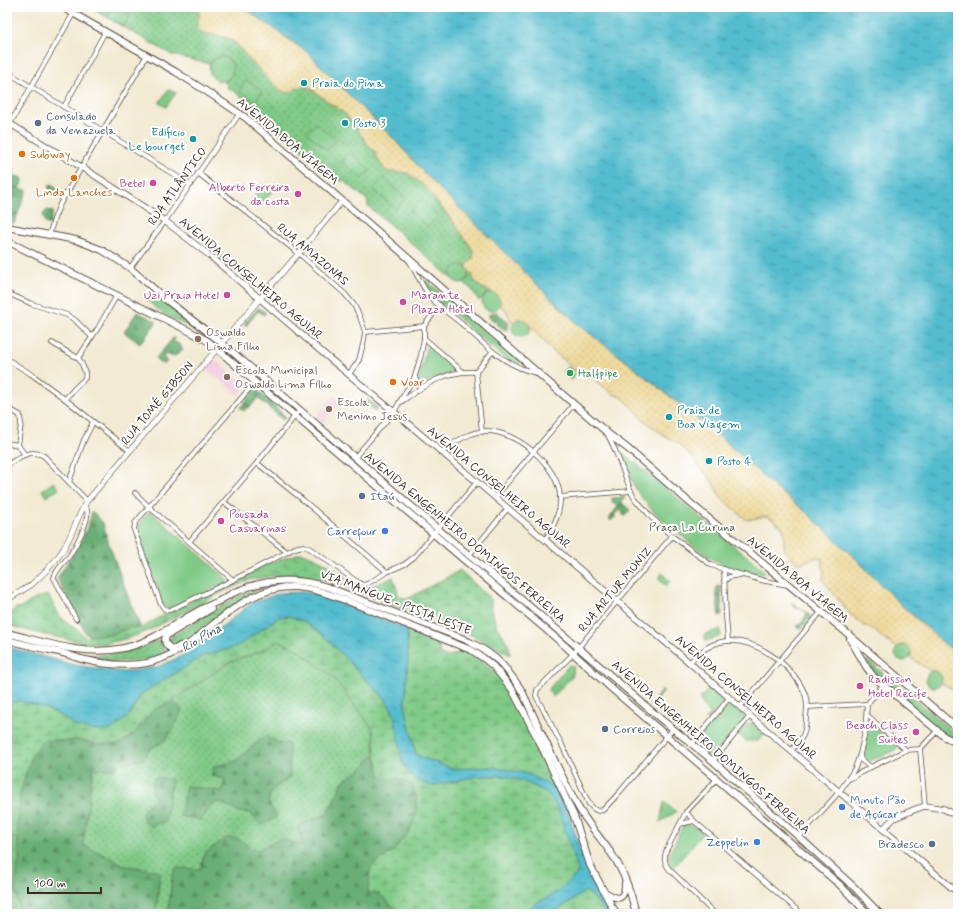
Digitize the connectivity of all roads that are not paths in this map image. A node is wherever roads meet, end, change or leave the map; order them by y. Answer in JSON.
{"nodes":[{"id":1,"x":62,"y":7,"type":"edge"},
{"id":2,"x":73,"y":14,"type":"junction"},
{"id":3,"x":106,"y":32,"type":"junction"},
{"id":4,"x":147,"y":55,"type":"junction"},
{"id":5,"x":7,"y":72,"type":"edge"},
{"id":6,"x":31,"y":86,"type":"junction"},
{"id":7,"x":64,"y":106,"type":"junction"},
{"id":8,"x":240,"y":114,"type":"junction"},
{"id":9,"x":8,"y":125,"type":"edge"},
{"id":10,"x":103,"y":130,"type":"junction"},
{"id":11,"x":81,"y":167,"type":"junction"},
{"id":12,"x":198,"y":174,"type":"junction"},
{"id":13,"x":191,"y":184,"type":"junction"},
{"id":14,"x":342,"y":201,"type":"junction"},
{"id":15,"x":165,"y":221,"type":"junction"},
{"id":16,"x":7,"y":227,"type":"edge"},
{"id":17,"x":49,"y":235,"type":"junction"},
{"id":18,"x":7,"y":242,"type":"edge"},
{"id":19,"x":298,"y":254,"type":"junction"},
{"id":20,"x":408,"y":258,"type":"junction"},
{"id":21,"x":130,"y":268,"type":"junction"},
{"id":22,"x":7,"y":293,"type":"edge"},
{"id":23,"x":116,"y":295,"type":"junction"},
{"id":24,"x":260,"y":299,"type":"junction"},
{"id":25,"x":440,"y":306,"type":"junction"},
{"id":26,"x":424,"y":326,"type":"junction"},
{"id":27,"x":365,"y":332,"type":"junction"},
{"id":28,"x":92,"y":337,"type":"junction"},
{"id":29,"x":424,"y":338,"type":"junction"},
{"id":30,"x":222,"y":343,"type":"junction"},
{"id":31,"x":52,"y":344,"type":"dead end"},
{"id":32,"x":217,"y":349,"type":"junction"},
{"id":33,"x":492,"y":352,"type":"junction"},
{"id":34,"x":78,"y":358,"type":"junction"},
{"id":35,"x":7,"y":359,"type":"edge"},
{"id":36,"x":462,"y":371,"type":"junction"},
{"id":37,"x":476,"y":372,"type":"junction"},
{"id":38,"x":539,"y":373,"type":"junction"},
{"id":39,"x":349,"y":374,"type":"junction"},
{"id":40,"x":415,"y":376,"type":"junction"},
{"id":41,"x":255,"y":382,"type":"junction"},
{"id":42,"x":423,"y":386,"type":"junction"},
{"id":43,"x":65,"y":399,"type":"junction"},
{"id":44,"x":400,"y":403,"type":"junction"},
{"id":45,"x":574,"y":404,"type":"junction"},
{"id":46,"x":7,"y":408,"type":"edge"},
{"id":47,"x":300,"y":410,"type":"junction"},
{"id":48,"x":394,"y":412,"type":"junction"},
{"id":49,"x":295,"y":416,"type":"junction"},
{"id":50,"x":93,"y":422,"type":"junction"},
{"id":51,"x":606,"y":431,"type":"junction"},
{"id":52,"x":482,"y":432,"type":"junction"},
{"id":53,"x":7,"y":443,"type":"edge"},
{"id":54,"x":18,"y":445,"type":"junction"},
{"id":55,"x":130,"y":451,"type":"junction"},
{"id":56,"x":441,"y":452,"type":"junction"},
{"id":57,"x":533,"y":452,"type":"junction"},
{"id":58,"x":25,"y":455,"type":"junction"},
{"id":59,"x":355,"y":457,"type":"junction"},
{"id":60,"x":257,"y":462,"type":"junction"},
{"id":61,"x":7,"y":465,"type":"edge"},
{"id":62,"x":69,"y":482,"type":"junction"},
{"id":63,"x":477,"y":482,"type":"junction"},
{"id":64,"x":631,"y":491,"type":"junction"},
{"id":65,"x":135,"y":493,"type":"dead end"},
{"id":66,"x":495,"y":497,"type":"junction"},
{"id":67,"x":560,"y":497,"type":"junction"},
{"id":68,"x":87,"y":501,"type":"junction"},
{"id":69,"x":224,"y":502,"type":"junction"},
{"id":70,"x":83,"y":507,"type":"junction"},
{"id":71,"x":149,"y":507,"type":"junction"},
{"id":72,"x":508,"y":508,"type":"junction"},
{"id":73,"x":438,"y":529,"type":"junction"},
{"id":74,"x":434,"y":534,"type":"junction"},
{"id":75,"x":672,"y":536,"type":"junction"},
{"id":76,"x":545,"y":540,"type":"junction"},
{"id":77,"x":188,"y":542,"type":"junction"},
{"id":78,"x":287,"y":552,"type":"junction"},
{"id":79,"x":469,"y":555,"type":"junction"},
{"id":80,"x":724,"y":569,"type":"junction"},
{"id":81,"x":387,"y":572,"type":"junction"},
{"id":82,"x":744,"y":575,"type":"junction"},
{"id":83,"x":233,"y":580,"type":"junction"},
{"id":84,"x":724,"y":581,"type":"junction"},
{"id":85,"x":790,"y":585,"type":"junction"},
{"id":86,"x":235,"y":592,"type":"junction"},
{"id":87,"x":7,"y":600,"type":"edge"},
{"id":88,"x":618,"y":602,"type":"junction"},
{"id":89,"x":821,"y":612,"type":"junction"},
{"id":90,"x":76,"y":619,"type":"dead end"},
{"id":91,"x":209,"y":628,"type":"junction"},
{"id":92,"x":7,"y":633,"type":"edge"},
{"id":93,"x":848,"y":634,"type":"junction"},
{"id":94,"x":7,"y":640,"type":"edge"},
{"id":95,"x":728,"y":641,"type":"junction"},
{"id":96,"x":578,"y":648,"type":"junction"},
{"id":97,"x":573,"y":654,"type":"junction"},
{"id":98,"x":780,"y":661,"type":"junction"},
{"id":99,"x":690,"y":663,"type":"junction"},
{"id":100,"x":883,"y":685,"type":"junction"},
{"id":101,"x":729,"y":698,"type":"junction"},
{"id":102,"x":867,"y":704,"type":"junction"},
{"id":103,"x":740,"y":707,"type":"junction"},
{"id":104,"x":807,"y":707,"type":"junction"},
{"id":105,"x":750,"y":716,"type":"junction"},
{"id":106,"x":867,"y":716,"type":"junction"},
{"id":107,"x":673,"y":729,"type":"junction"},
{"id":108,"x":958,"y":729,"type":"edge"},
{"id":109,"x":937,"y":731,"type":"junction"},
{"id":110,"x":668,"y":736,"type":"junction"},
{"id":111,"x":958,"y":743,"type":"edge"},
{"id":112,"x":692,"y":744,"type":"junction"},
{"id":113,"x":920,"y":749,"type":"junction"},
{"id":114,"x":791,"y":750,"type":"junction"},
{"id":115,"x":906,"y":750,"type":"junction"},
{"id":116,"x":860,"y":754,"type":"junction"},
{"id":117,"x":713,"y":761,"type":"junction"},
{"id":118,"x":871,"y":767,"type":"junction"},
{"id":119,"x":717,"y":779,"type":"junction"},
{"id":120,"x":848,"y":779,"type":"junction"},
{"id":121,"x":839,"y":792,"type":"junction"},
{"id":122,"x":925,"y":806,"type":"junction"},
{"id":123,"x":686,"y":812,"type":"junction"},
{"id":124,"x":958,"y":816,"type":"edge"},
{"id":125,"x":694,"y":821,"type":"junction"},
{"id":126,"x":680,"y":824,"type":"junction"},
{"id":127,"x":884,"y":829,"type":"junction"},
{"id":128,"x":799,"y":837,"type":"junction"},
{"id":129,"x":626,"y":880,"type":"junction"},
{"id":130,"x":604,"y":892,"type":"junction"},
{"id":131,"x":958,"y":893,"type":"edge"},
{"id":132,"x":617,"y":914,"type":"edge"},
{"id":133,"x":636,"y":914,"type":"edge"},
{"id":134,"x":715,"y":914,"type":"edge"},
{"id":135,"x":802,"y":914,"type":"edge"},
{"id":136,"x":868,"y":914,"type":"edge"},
{"id":137,"x":880,"y":914,"type":"edge"}],
"edges":[{"from":1,"to":2,"type":"main road","name":"AVENIDA BOA VIAGEM"},
{"from":2,"to":3,"type":"main road","name":"AVENIDA BOA VIAGEM"},
{"from":2,"to":6,"type":"street"},
{"from":3,"to":4,"type":"main road","name":"AVENIDA BOA VIAGEM"},
{"from":3,"to":7,"type":"street"},
{"from":4,"to":8,"type":"main road","name":"AVENIDA BOA VIAGEM"},
{"from":4,"to":10,"type":"street"},
{"from":5,"to":6,"type":"street"},
{"from":6,"to":7,"type":"street"},
{"from":6,"to":9,"type":"street"},
{"from":7,"to":10,"type":"street"},
{"from":8,"to":12,"type":"street","name":"RUA ATLÂNTICO"},
{"from":8,"to":14,"type":"main road","name":"AVENIDA BOA VIAGEM"},
{"from":9,"to":11,"type":"main road","name":"AVENIDA CONSELHEIRO AGUIAR"},
{"from":10,"to":11,"type":"street"},
{"from":10,"to":13,"type":"street"},
{"from":11,"to":15,"type":"main road","name":"AVENIDA CONSELHEIRO AGUIAR"},
{"from":11,"to":17,"type":"street"},
{"from":12,"to":13,"type":"street","name":"RUA ATLÂNTICO"},
{"from":12,"to":19,"type":"street","name":"RUA AMAZONAS"},
{"from":13,"to":15,"type":"street","name":"RUA ATLÂNTICO"},
{"from":14,"to":19,"type":"street","name":"RUA TOMÉ GIBSON"},
{"from":14,"to":20,"type":"main road","name":"AVENIDA BOA VIAGEM"},
{"from":15,"to":21,"type":"street","name":"RUA ATLÂNTICO"},
{"from":15,"to":24,"type":"main road","name":"AVENIDA CONSELHEIRO AGUIAR"},
{"from":16,"to":17,"type":"main road","name":"AVENIDA ENGENHEIRO DOMINGOS FERREIRA"},
{"from":17,"to":21,"type":"main road","name":"AVENIDA ENGENHEIRO DOMINGOS FERREIRA"},
{"from":18,"to":23,"type":"main road","name":"AVENIDA ENGENHEIRO DOMINGOS FERREIRA"},
{"from":19,"to":24,"type":"street","name":"RUA TOMÉ GIBSON"},
{"from":19,"to":27,"type":"street","name":"RUA AMAZONAS"},
{"from":20,"to":25,"type":"street","name":"AVENIDA BOA VIAGEM"},
{"from":20,"to":38,"type":"main road","name":"AVENIDA BOA VIAGEM"},
{"from":21,"to":30,"type":"main road","name":"AVENIDA ENGENHEIRO DOMINGOS FERREIRA"},
{"from":22,"to":28,"type":"street"},
{"from":23,"to":28,"type":"street"},
{"from":23,"to":32,"type":"main road","name":"AVENIDA ENGENHEIRO DOMINGOS FERREIRA"},
{"from":24,"to":30,"type":"street","name":"RUA TOMÉ GIBSON"},
{"from":24,"to":39,"type":"main road","name":"AVENIDA CONSELHEIRO AGUIAR"},
{"from":25,"to":26,"type":"street"},
{"from":25,"to":33,"type":"street","name":"AVENIDA BOA VIAGEM"},
{"from":26,"to":27,"type":"street"},
{"from":26,"to":29,"type":"street"},
{"from":27,"to":39,"type":"street"},
{"from":28,"to":34,"type":"street"},
{"from":29,"to":36,"type":"street"},
{"from":29,"to":40,"type":"street"},
{"from":30,"to":32,"type":"street","name":"RUA TOMÉ GIBSON"},
{"from":30,"to":47,"type":"main road","name":"AVENIDA ENGENHEIRO DOMINGOS FERREIRA"},
{"from":31,"to":34,"type":"street"},
{"from":32,"to":41,"type":"main road","name":"AVENIDA ENGENHEIRO DOMINGOS FERREIRA"},
{"from":32,"to":55,"type":"street","name":"RUA TOMÉ GIBSON"},
{"from":33,"to":37,"type":"street"},
{"from":33,"to":38,"type":"street","name":"AVENIDA BOA VIAGEM"},
{"from":34,"to":43,"type":"street"},
{"from":35,"to":43,"type":"street"},
{"from":36,"to":37,"type":"street"},
{"from":36,"to":42,"type":"street"},
{"from":37,"to":52,"type":"street"},
{"from":38,"to":45,"type":"main road","name":"AVENIDA BOA VIAGEM"},
{"from":39,"to":48,"type":"main road","name":"AVENIDA CONSELHEIRO AGUIAR"},
{"from":40,"to":42,"type":"street"},
{"from":40,"to":44,"type":"street"},
{"from":41,"to":49,"type":"main road","name":"AVENIDA ENGENHEIRO DOMINGOS FERREIRA"},
{"from":41,"to":71,"type":"street"},
{"from":42,"to":44,"type":"street"},
{"from":43,"to":50,"type":"street"},
{"from":44,"to":48,"type":"street"},
{"from":45,"to":51,"type":"main road","name":"AVENIDA BOA VIAGEM"},
{"from":45,"to":57,"type":"street"},
{"from":46,"to":54,"type":"street"},
{"from":47,"to":49,"type":"street"},
{"from":47,"to":59,"type":"main road","name":"AVENIDA ENGENHEIRO DOMINGOS FERREIRA"},
{"from":48,"to":56,"type":"main road","name":"AVENIDA CONSELHEIRO AGUIAR"},
{"from":48,"to":59,"type":"street"},
{"from":49,"to":60,"type":"street"},
{"from":49,"to":74,"type":"main road","name":"AVENIDA ENGENHEIRO DOMINGOS FERREIRA"},
{"from":50,"to":55,"type":"street"},
{"from":50,"to":62,"type":"street"},
{"from":51,"to":64,"type":"street","name":"AVENIDA BOA VIAGEM"},
{"from":51,"to":85,"type":"main road","name":"AVENIDA BOA VIAGEM"},
{"from":52,"to":56,"type":"street"},
{"from":52,"to":57,"type":"street"},
{"from":53,"to":54,"type":"street"},
{"from":54,"to":58,"type":"street"},
{"from":55,"to":68,"type":"street","name":"RUA TOMÉ GIBSON"},
{"from":56,"to":63,"type":"main road","name":"AVENIDA CONSELHEIRO AGUIAR"},
{"from":57,"to":66,"type":"street"},
{"from":57,"to":67,"type":"street"},
{"from":58,"to":61,"type":"street"},
{"from":58,"to":62,"type":"street"},
{"from":59,"to":73,"type":"main road","name":"AVENIDA ENGENHEIRO DOMINGOS FERREIRA"},
{"from":60,"to":69,"type":"street"},
{"from":60,"to":81,"type":"street"},
{"from":62,"to":68,"type":"street"},
{"from":63,"to":66,"type":"main road","name":"AVENIDA CONSELHEIRO AGUIAR"},
{"from":63,"to":73,"type":"street"},
{"from":64,"to":67,"type":"street"},
{"from":64,"to":75,"type":"street","name":"AVENIDA BOA VIAGEM"},
{"from":65,"to":71,"type":"street"},
{"from":66,"to":72,"type":"main road","name":"AVENIDA CONSELHEIRO AGUIAR"},
{"from":67,"to":76,"type":"street"},
{"from":68,"to":70,"type":"street","name":"RUA TOMÉ GIBSON"},
{"from":69,"to":77,"type":"street"},
{"from":69,"to":78,"type":"street"},
{"from":70,"to":87,"type":"street","name":"RUA TOMÉ GIBSON"},
{"from":70,"to":90,"type":"street"},
{"from":71,"to":77,"type":"street"},
{"from":71,"to":83,"type":"street"},
{"from":72,"to":76,"type":"main road","name":"AVENIDA CONSELHEIRO AGUIAR"},
{"from":72,"to":79,"type":"street"},
{"from":73,"to":74,"type":"street"},
{"from":73,"to":79,"type":"main road","name":"AVENIDA ENGENHEIRO DOMINGOS FERREIRA"},
{"from":74,"to":81,"type":"street"},
{"from":74,"to":97,"type":"main road","name":"AVENIDA ENGENHEIRO DOMINGOS FERREIRA"},
{"from":75,"to":80,"type":"street","name":"AVENIDA BOA VIAGEM"},
{"from":75,"to":88,"type":"street","name":"RUA ARTUR MUNIZ"},
{"from":76,"to":88,"type":"main road","name":"AVENIDA CONSELHEIRO AGUIAR"},
{"from":77,"to":83,"type":"street"},
{"from":78,"to":81,"type":"street"},
{"from":78,"to":83,"type":"street"},
{"from":79,"to":96,"type":"main road","name":"AVENIDA ENGENHEIRO DOMINGOS FERREIRA"},
{"from":80,"to":82,"type":"street","name":"AVENIDA BOA VIAGEM"},
{"from":80,"to":84,"type":"street"},
{"from":82,"to":84,"type":"street"},
{"from":82,"to":85,"type":"street","name":"AVENIDA BOA VIAGEM"},
{"from":84,"to":95,"type":"street"},
{"from":85,"to":89,"type":"main road","name":"AVENIDA BOA VIAGEM"},
{"from":86,"to":91,"type":"main road"},
{"from":86,"to":92,"type":"main road","name":"VIA MANGUE - PISTA LESTE"},
{"from":86,"to":129,"type":"main road","name":"VIA MANGUE - PISTA LESTE"},
{"from":88,"to":96,"type":"street","name":"RUA ARTUR MUNIZ"},
{"from":88,"to":99,"type":"main road","name":"AVENIDA CONSELHEIRO AGUIAR"},
{"from":89,"to":93,"type":"main road","name":"AVENIDA BOA VIAGEM"},
{"from":89,"to":98,"type":"street"},
{"from":91,"to":94,"type":"main road"},
{"from":91,"to":130,"type":"main road"},
{"from":93,"to":100,"type":"main road"},
{"from":93,"to":108,"type":"main road","name":"AVENIDA BOA VIAGEM"},
{"from":95,"to":98,"type":"street"},
{"from":95,"to":99,"type":"street"},
{"from":96,"to":97,"type":"street","name":"RUA ARTUR MUNIZ"},
{"from":96,"to":107,"type":"main road","name":"AVENIDA ENGENHEIRO DOMINGOS FERREIRA"},
{"from":97,"to":110,"type":"main road","name":"AVENIDA ENGENHEIRO DOMINGOS FERREIRA"},
{"from":97,"to":110,"type":"street","name":"RUA ARTUR MUNIZ"},
{"from":98,"to":103,"type":"street"},
{"from":98,"to":104,"type":"street"},
{"from":99,"to":101,"type":"main road","name":"AVENIDA CONSELHEIRO AGUIAR"},
{"from":100,"to":102,"type":"street"},
{"from":100,"to":109,"type":"main road"},
{"from":101,"to":103,"type":"main road","name":"AVENIDA CONSELHEIRO AGUIAR"},
{"from":101,"to":112,"type":"street"},
{"from":102,"to":104,"type":"street"},
{"from":102,"to":106,"type":"street"},
{"from":103,"to":105,"type":"main road","name":"AVENIDA CONSELHEIRO AGUIAR"},
{"from":104,"to":114,"type":"street"},
{"from":105,"to":114,"type":"main road","name":"AVENIDA CONSELHEIRO AGUIAR"},
{"from":105,"to":117,"type":"street"},
{"from":106,"to":115,"type":"street"},
{"from":106,"to":116,"type":"street"},
{"from":107,"to":110,"type":"street"},
{"from":107,"to":112,"type":"main road","name":"AVENIDA ENGENHEIRO DOMINGOS FERREIRA"},
{"from":109,"to":111,"type":"main road"},
{"from":109,"to":113,"type":"street"},
{"from":110,"to":119,"type":"main road","name":"AVENIDA ENGENHEIRO DOMINGOS FERREIRA"},
{"from":112,"to":117,"type":"main road","name":"AVENIDA ENGENHEIRO DOMINGOS FERREIRA"},
{"from":113,"to":115,"type":"street"},
{"from":113,"to":122,"type":"street"},
{"from":114,"to":121,"type":"main road","name":"AVENIDA CONSELHEIRO AGUIAR"},
{"from":115,"to":118,"type":"street"},
{"from":116,"to":118,"type":"street"},
{"from":116,"to":120,"type":"street"},
{"from":117,"to":128,"type":"main road","name":"AVENIDA ENGENHEIRO DOMINGOS FERREIRA"},
{"from":118,"to":120,"type":"street"},
{"from":119,"to":123,"type":"street"},
{"from":119,"to":136,"type":"main road","name":"AVENIDA ENGENHEIRO DOMINGOS FERREIRA"},
{"from":120,"to":121,"type":"street"},
{"from":121,"to":127,"type":"main road","name":"AVENIDA CONSELHEIRO AGUIAR"},
{"from":121,"to":128,"type":"street"},
{"from":122,"to":124,"type":"main road"},
{"from":122,"to":127,"type":"main road"},
{"from":123,"to":125,"type":"street"},
{"from":123,"to":126,"type":"street"},
{"from":125,"to":126,"type":"street"},
{"from":125,"to":135,"type":"street"},
{"from":126,"to":134,"type":"street"},
{"from":127,"to":131,"type":"main road","name":"AVENIDA CONSELHEIRO AGUIAR"},
{"from":128,"to":137,"type":"main road","name":"AVENIDA ENGENHEIRO DOMINGOS FERREIRA"},
{"from":129,"to":130,"type":"main road"},
{"from":129,"to":133,"type":"main road","name":"VIA MANGUE - PISTA LESTE"},
{"from":130,"to":132,"type":"main road"}]}
